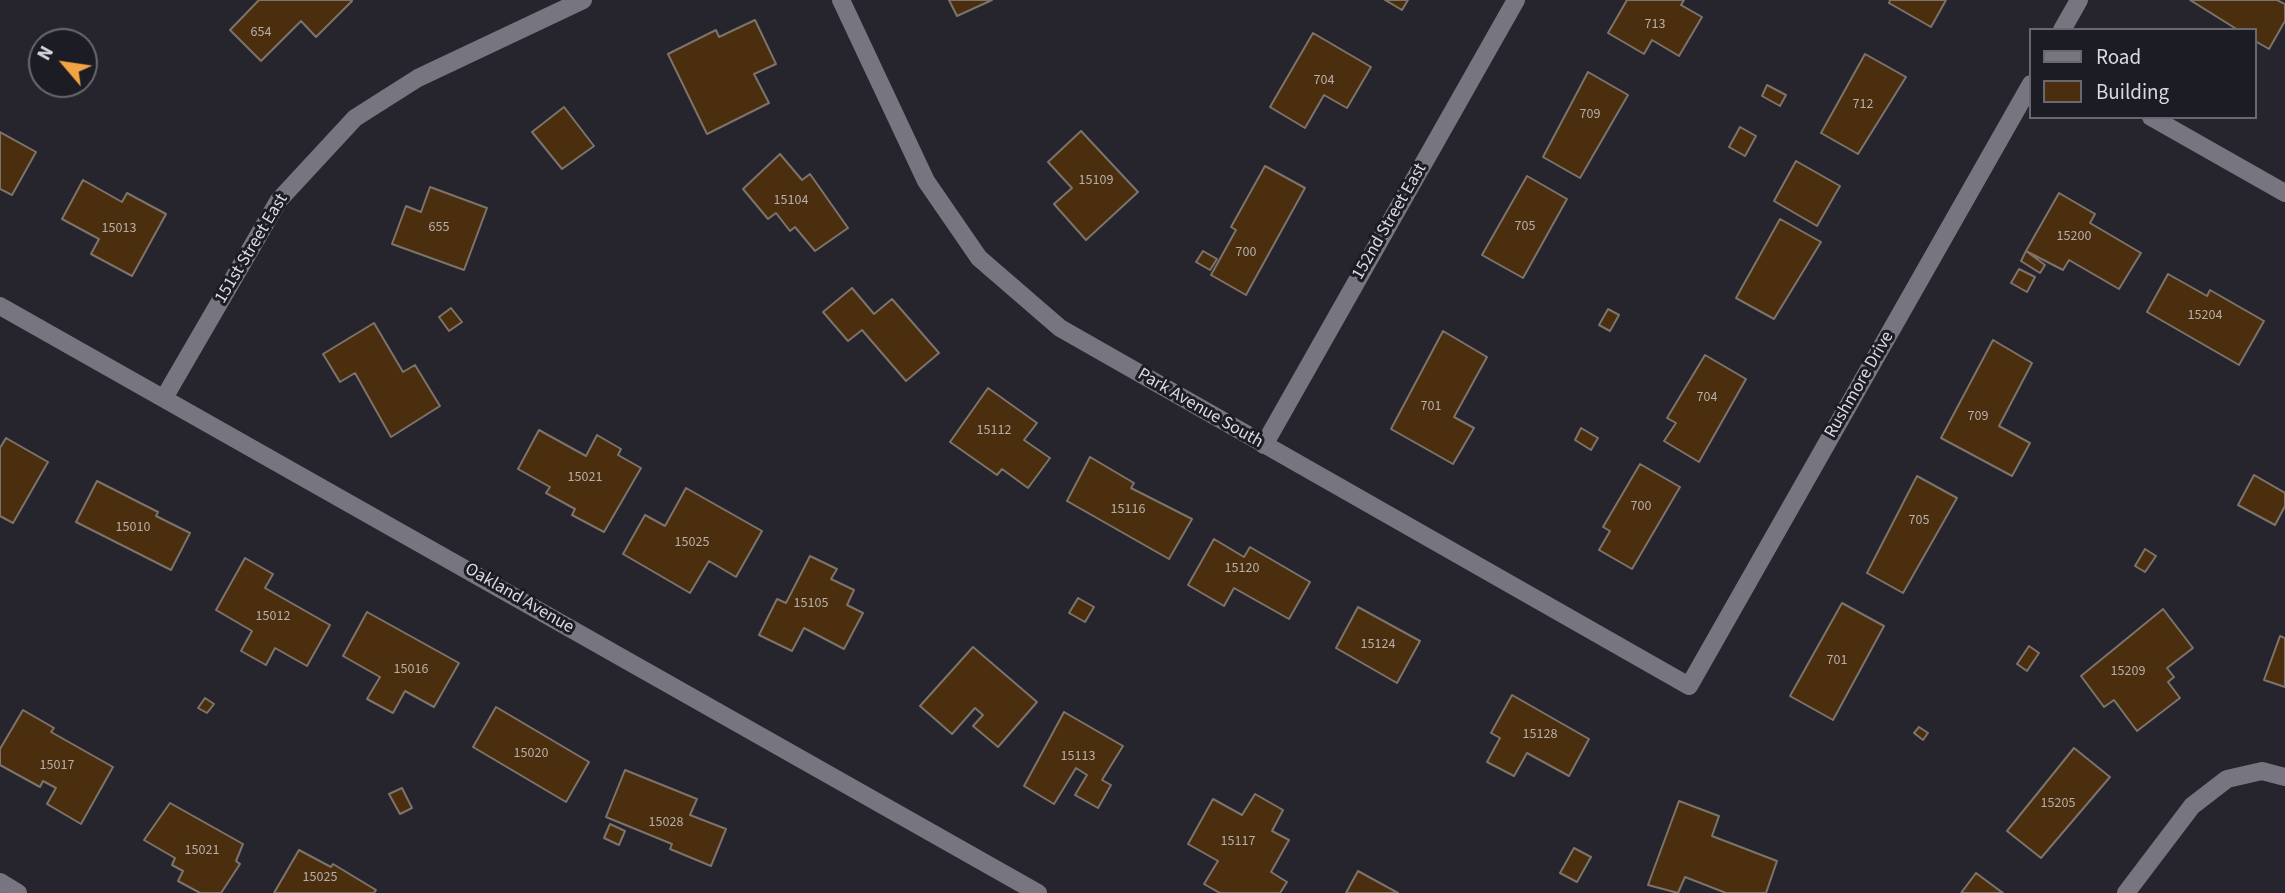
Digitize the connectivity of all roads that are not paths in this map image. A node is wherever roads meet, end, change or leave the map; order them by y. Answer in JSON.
{"nodes":[{"id":1,"x":583,"y":0,"type":"edge"},
{"id":2,"x":841,"y":0,"type":"edge"},
{"id":3,"x":1516,"y":0,"type":"edge"},
{"id":4,"x":2079,"y":0,"type":"edge"},
{"id":5,"x":2063,"y":28,"type":"edge"},
{"id":6,"x":2030,"y":86,"type":"edge"},
{"id":7,"x":2155,"y":119,"type":"edge"},
{"id":8,"x":2285,"y":192,"type":"edge"},
{"id":9,"x":0,"y":306,"type":"edge"},
{"id":10,"x":164,"y":398,"type":"junction"},
{"id":11,"x":1264,"y":445,"type":"junction"},
{"id":12,"x":1689,"y":686,"type":"joint"},
{"id":13,"x":2285,"y":777,"type":"edge"},
{"id":14,"x":0,"y":882,"type":"edge"},
{"id":15,"x":18,"y":893,"type":"edge"},
{"id":16,"x":1038,"y":893,"type":"edge"},
{"id":17,"x":2126,"y":893,"type":"edge"}],
"edges":[{"from":1,"to":10,"type":"street","name":"151st Street East"},
{"from":2,"to":11,"type":"street","name":"Park Avenue South"},
{"from":3,"to":11,"type":"street","name":"152nd Street East"},
{"from":4,"to":5,"type":"street"},
{"from":6,"to":12,"type":"street","name":"Rushmore Drive"},
{"from":7,"to":8,"type":"street"},
{"from":9,"to":10,"type":"street","name":"Oakland Avenue"},
{"from":10,"to":16,"type":"street","name":"Oakland Avenue"},
{"from":11,"to":12,"type":"street","name":"Park Avenue South"},
{"from":13,"to":17,"type":"street"},
{"from":14,"to":15,"type":"street"}]}
